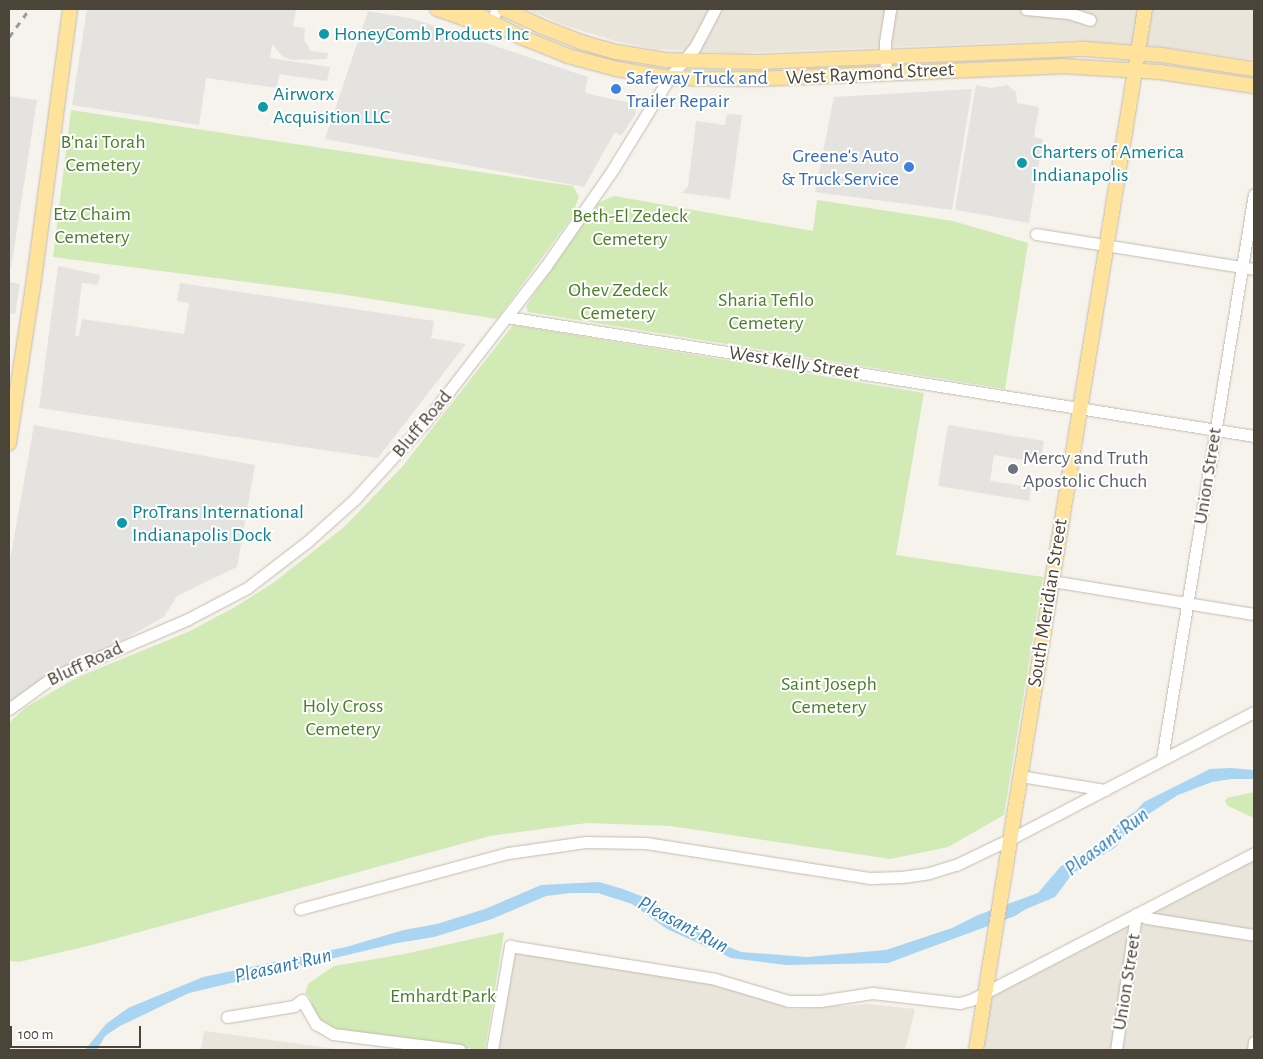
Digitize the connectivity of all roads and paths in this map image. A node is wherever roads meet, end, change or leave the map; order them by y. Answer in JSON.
{"nodes":[{"id":1,"x":70,"y":9,"type":"edge"},
{"id":2,"x":437,"y":9,"type":"edge"},
{"id":3,"x":466,"y":9,"type":"edge"},
{"id":4,"x":497,"y":9,"type":"edge"},
{"id":5,"x":504,"y":9,"type":"edge"},
{"id":6,"x":715,"y":9,"type":"edge"},
{"id":7,"x":890,"y":9,"type":"edge"},
{"id":8,"x":1026,"y":9,"type":"edge"},
{"id":9,"x":1145,"y":9,"type":"edge"},
{"id":10,"x":1090,"y":20,"type":"dead end"},
{"id":11,"x":491,"y":22,"type":"junction"},
{"id":12,"x":521,"y":37,"type":"junction"},
{"id":13,"x":1138,"y":53,"type":"junction"},
{"id":14,"x":886,"y":56,"type":"junction"},
{"id":15,"x":682,"y":61,"type":"junction"},
{"id":16,"x":1254,"y":69,"type":"edge"},
{"id":17,"x":1136,"y":70,"type":"junction"},
{"id":18,"x":886,"y":73,"type":"junction"},
{"id":19,"x":669,"y":78,"type":"junction"},
{"id":20,"x":1254,"y":86,"type":"edge"},
{"id":21,"x":1254,"y":194,"type":"edge"},
{"id":22,"x":1036,"y":234,"type":"dead end"},
{"id":23,"x":1107,"y":246,"type":"junction"},
{"id":24,"x":1242,"y":267,"type":"junction"},
{"id":25,"x":1254,"y":269,"type":"edge"},
{"id":26,"x":507,"y":317,"type":"junction"},
{"id":27,"x":1080,"y":408,"type":"junction"},
{"id":28,"x":1216,"y":430,"type":"junction"},
{"id":29,"x":1254,"y":436,"type":"edge"},
{"id":30,"x":9,"y":443,"type":"edge"},
{"id":31,"x":1052,"y":580,"type":"junction"},
{"id":32,"x":1188,"y":603,"type":"junction"},
{"id":33,"x":1254,"y":614,"type":"edge"},
{"id":34,"x":9,"y":709,"type":"edge"},
{"id":35,"x":1254,"y":712,"type":"edge"},
{"id":36,"x":1162,"y":759,"type":"junction"},
{"id":37,"x":1020,"y":776,"type":"junction"},
{"id":38,"x":1105,"y":790,"type":"junction"},
{"id":39,"x":1010,"y":839,"type":"junction"},
{"id":40,"x":1254,"y":853,"type":"edge"},
{"id":41,"x":300,"y":909,"type":"dead end"},
{"id":42,"x":1136,"y":914,"type":"junction"},
{"id":43,"x":1254,"y":935,"type":"edge"},
{"id":44,"x":986,"y":992,"type":"junction"},
{"id":45,"x":227,"y":1017,"type":"dead end"},
{"id":46,"x":1254,"y":1042,"type":"edge"},
{"id":47,"x":460,"y":1050,"type":"edge"},
{"id":48,"x":492,"y":1050,"type":"edge"},
{"id":49,"x":976,"y":1050,"type":"edge"},
{"id":50,"x":1116,"y":1050,"type":"edge"},
{"id":51,"x":1253,"y":1050,"type":"edge"}],
"edges":[{"from":1,"to":30,"type":"main road"},
{"from":2,"to":12,"type":"main road"},
{"from":3,"to":11,"type":"main road","name":"West Raymond Street"},
{"from":4,"to":11,"type":"street"},
{"from":5,"to":15,"type":"main road","name":"West Raymond Street"},
{"from":6,"to":15,"type":"street","name":"Bluff Road"},
{"from":7,"to":14,"type":"street"},
{"from":8,"to":10,"type":"street"},
{"from":9,"to":13,"type":"main road","name":"South Meridian Street"},
{"from":11,"to":12,"type":"main road","name":"West Raymond Street"},
{"from":12,"to":19,"type":"main road","name":"West Raymond Street"},
{"from":13,"to":14,"type":"main road","name":"West Raymond Street"},
{"from":13,"to":16,"type":"main road","name":"West Raymond Street"},
{"from":13,"to":17,"type":"main road","name":"South Meridian Street"},
{"from":14,"to":15,"type":"main road","name":"West Raymond Street"},
{"from":14,"to":18,"type":"street"},
{"from":15,"to":19,"type":"street","name":"Bluff Road"},
{"from":17,"to":18,"type":"main road","name":"West Raymond Street"},
{"from":17,"to":20,"type":"main road","name":"West Raymond Street"},
{"from":17,"to":23,"type":"main road","name":"South Meridian Street"},
{"from":18,"to":19,"type":"main road","name":"West Raymond Street"},
{"from":19,"to":26,"type":"street","name":"Bluff Road"},
{"from":21,"to":24,"type":"street","name":"Union Street"},
{"from":22,"to":23,"type":"street"},
{"from":23,"to":24,"type":"street"},
{"from":23,"to":27,"type":"main road","name":"South Meridian Street"},
{"from":24,"to":25,"type":"street"},
{"from":24,"to":28,"type":"street","name":"Union Street"},
{"from":26,"to":27,"type":"street","name":"West Kelly Street"},
{"from":26,"to":34,"type":"street","name":"Bluff Road"},
{"from":27,"to":28,"type":"street","name":"West Kelly Street"},
{"from":27,"to":31,"type":"main road","name":"South Meridian Street"},
{"from":28,"to":29,"type":"street","name":"West Kelly Street"},
{"from":28,"to":32,"type":"street","name":"Union Street"},
{"from":31,"to":32,"type":"street"},
{"from":31,"to":37,"type":"main road","name":"South Meridian Street"},
{"from":32,"to":33,"type":"street"},
{"from":32,"to":36,"type":"street","name":"Union Street"},
{"from":35,"to":36,"type":"street"},
{"from":36,"to":38,"type":"street"},
{"from":37,"to":38,"type":"street"},
{"from":37,"to":39,"type":"main road","name":"South Meridian Street"},
{"from":38,"to":39,"type":"street"},
{"from":39,"to":41,"type":"street"},
{"from":39,"to":44,"type":"main road","name":"South Meridian Street"},
{"from":40,"to":42,"type":"street"},
{"from":42,"to":43,"type":"street"},
{"from":42,"to":44,"type":"street"},
{"from":42,"to":50,"type":"street","name":"Union Street"},
{"from":44,"to":48,"type":"street"},
{"from":44,"to":49,"type":"main road","name":"South Meridian Street"},
{"from":45,"to":47,"type":"street"},
{"from":46,"to":51,"type":"street"}]}
